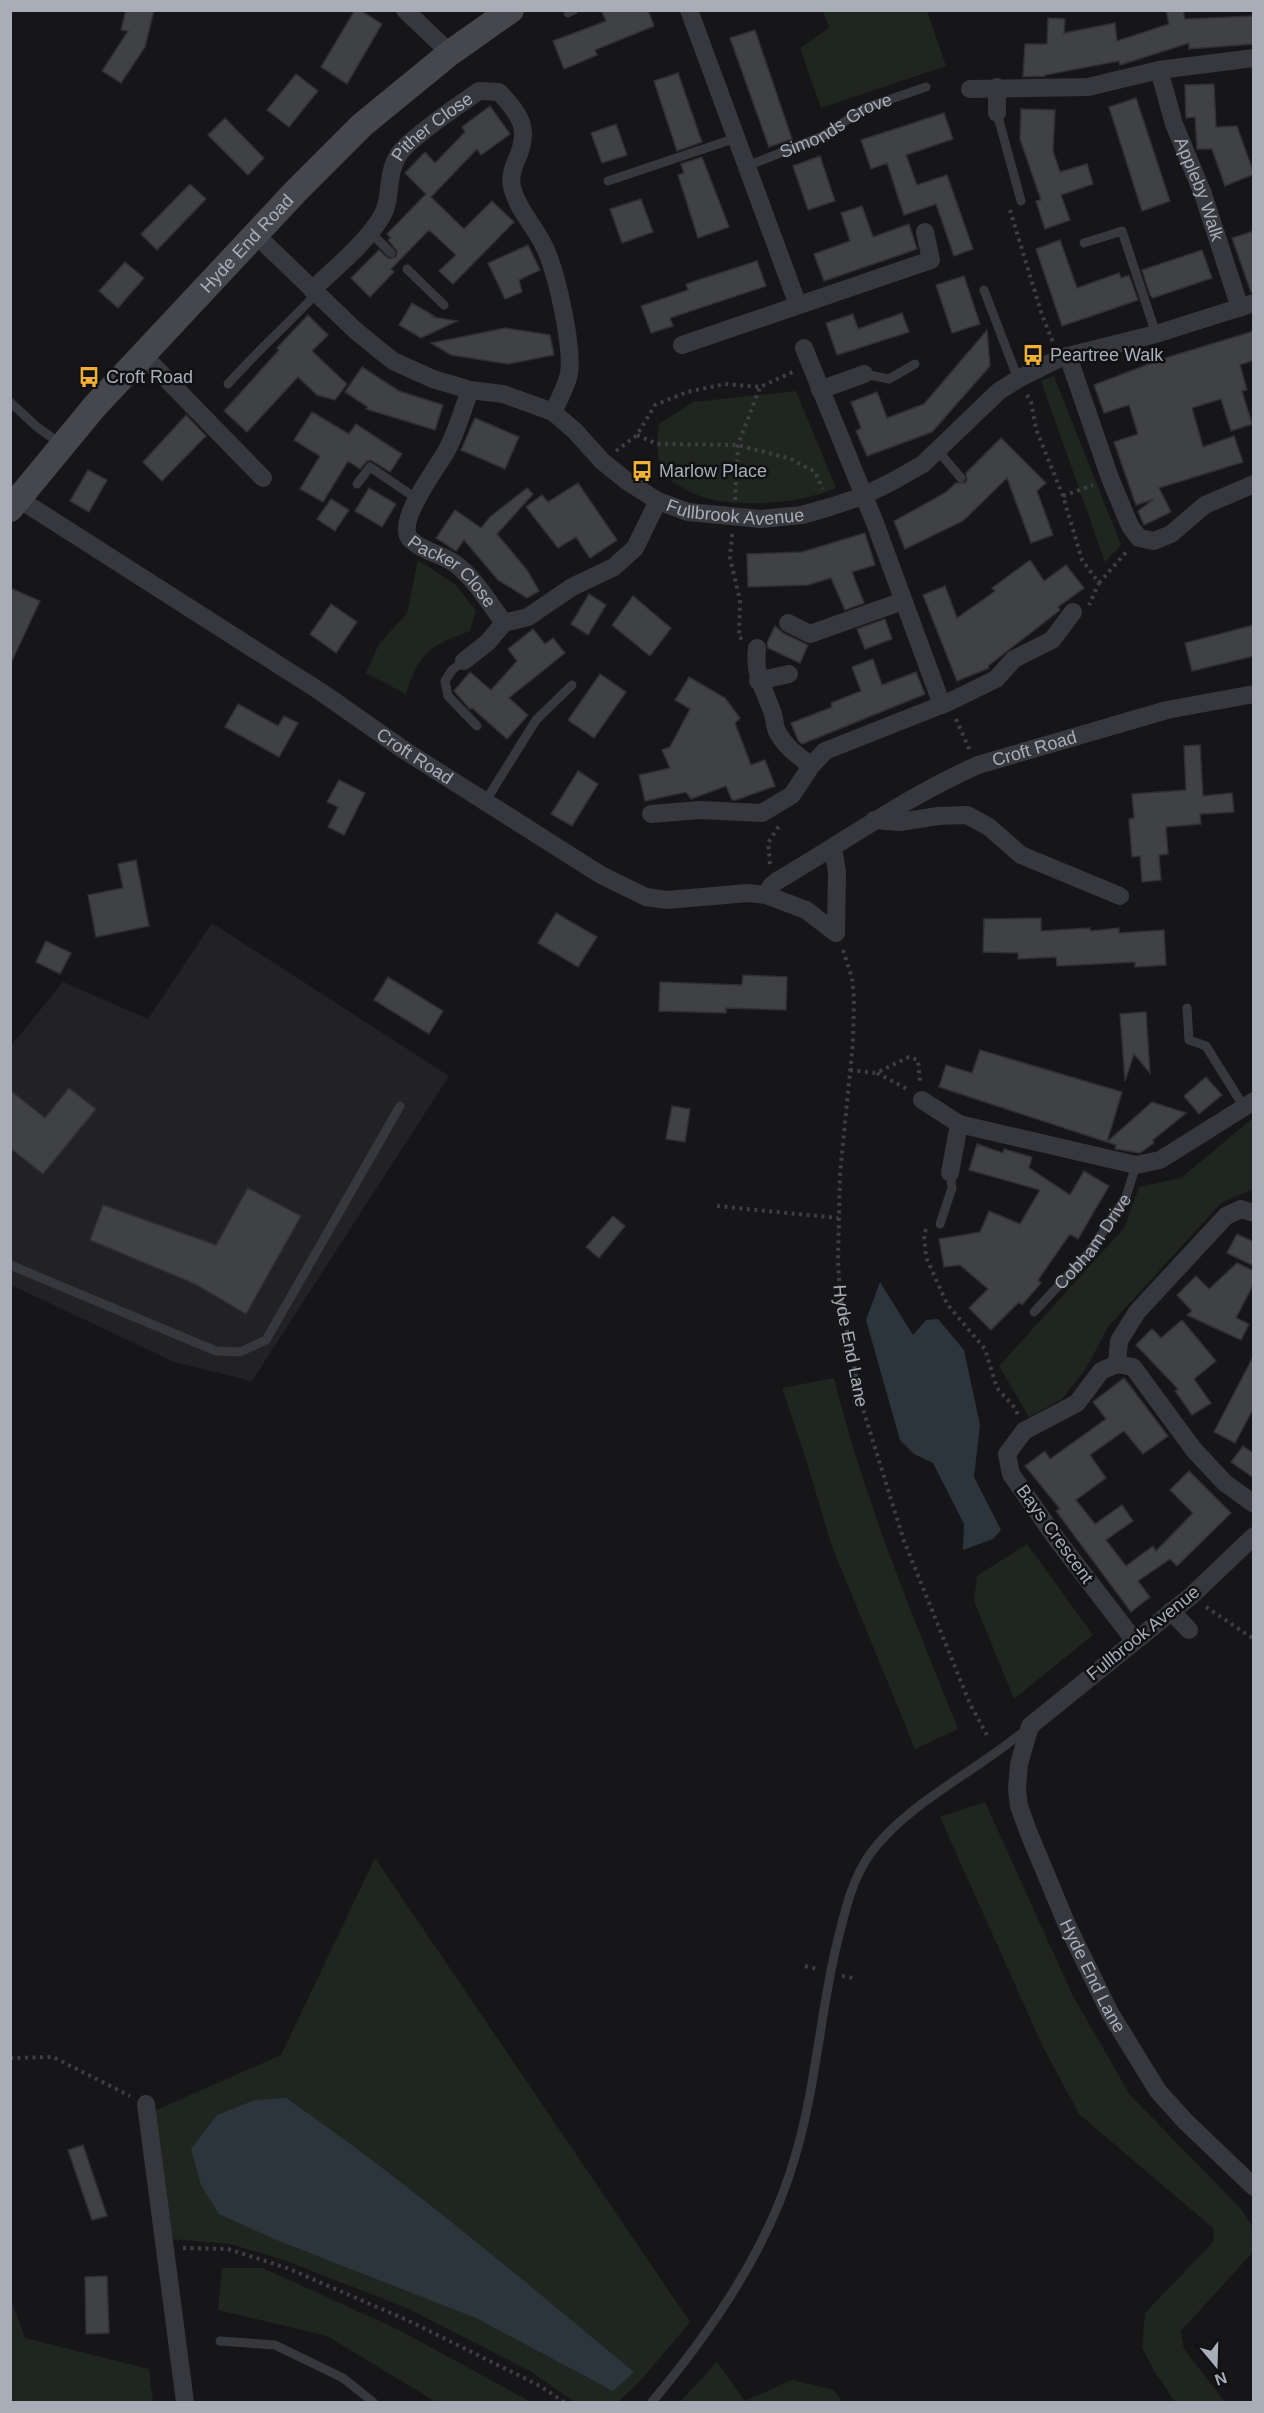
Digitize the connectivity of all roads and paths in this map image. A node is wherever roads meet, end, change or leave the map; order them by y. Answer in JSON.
{"nodes":[{"id":1,"x":405,"y":10,"type":"edge"},
{"id":2,"x":512,"y":10,"type":"edge"},
{"id":3,"x":689,"y":10,"type":"edge"},
{"id":4,"x":450,"y":53,"type":"junction"},
{"id":5,"x":1254,"y":58,"type":"edge"},
{"id":6,"x":1159,"y":69,"type":"junction"},
{"id":7,"x":926,"y":87,"type":"dead end"},
{"id":8,"x":997,"y":87,"type":"junction"},
{"id":9,"x":970,"y":89,"type":"dead end"},
{"id":10,"x":997,"y":113,"type":"joint"},
{"id":11,"x":736,"y":138,"type":"junction"},
{"id":12,"x":747,"y":166,"type":"junction"},
{"id":13,"x":608,"y":181,"type":"dead end"},
{"id":14,"x":1021,"y":201,"type":"dead end"},
{"id":15,"x":1008,"y":203,"type":"dead end"},
{"id":16,"x":370,"y":232,"type":"junction"},
{"id":17,"x":925,"y":232,"type":"dead end"},
{"id":18,"x":255,"y":234,"type":"junction"},
{"id":19,"x":1084,"y":243,"type":"dead end"},
{"id":20,"x":391,"y":253,"type":"dead end"},
{"id":21,"x":407,"y":268,"type":"dead end"},
{"id":22,"x":984,"y":290,"type":"dead end"},
{"id":23,"x":314,"y":292,"type":"junction"},
{"id":24,"x":444,"y":305,"type":"dead end"},
{"id":25,"x":798,"y":305,"type":"junction"},
{"id":26,"x":1247,"y":305,"type":"edge"},
{"id":27,"x":1156,"y":334,"type":"junction"},
{"id":28,"x":682,"y":345,"type":"dead end"},
{"id":29,"x":142,"y":354,"type":"junction"},
{"id":30,"x":806,"y":356,"type":"joint"},
{"id":31,"x":1064,"y":357,"type":"junction"},
{"id":32,"x":915,"y":364,"type":"dead end"},
{"id":33,"x":864,"y":374,"type":"joint"},
{"id":34,"x":1018,"y":379,"type":"junction"},
{"id":35,"x":228,"y":384,"type":"dead end"},
{"id":36,"x":760,"y":387,"type":"junction"},
{"id":37,"x":470,"y":390,"type":"junction"},
{"id":38,"x":820,"y":390,"type":"junction"},
{"id":39,"x":10,"y":402,"type":"edge"},
{"id":40,"x":553,"y":412,"type":"junction"},
{"id":41,"x":637,"y":435,"type":"junction"},
{"id":42,"x":738,"y":445,"type":"junction"},
{"id":43,"x":63,"y":446,"type":"junction"},
{"id":44,"x":938,"y":451,"type":"junction"},
{"id":45,"x":602,"y":461,"type":"junction"},
{"id":46,"x":263,"y":478,"type":"dead end"},
{"id":47,"x":961,"y":478,"type":"dead end"},
{"id":48,"x":1110,"y":478,"type":"junction"},
{"id":49,"x":357,"y":484,"type":"dead end"},
{"id":50,"x":1254,"y":484,"type":"edge"},
{"id":51,"x":19,"y":496,"type":"edge"},
{"id":52,"x":863,"y":496,"type":"junction"},
{"id":53,"x":1063,"y":496,"type":"junction"},
{"id":54,"x":417,"y":499,"type":"junction"},
{"id":55,"x":658,"y":501,"type":"junction"},
{"id":56,"x":830,"y":507,"type":"junction"},
{"id":57,"x":733,"y":516,"type":"junction"},
{"id":58,"x":1139,"y":538,"type":"junction"},
{"id":59,"x":1099,"y":583,"type":"junction"},
{"id":60,"x":903,"y":601,"type":"junction"},
{"id":61,"x":1080,"y":610,"type":"joint"},
{"id":62,"x":504,"y":623,"type":"junction"},
{"id":63,"x":788,"y":623,"type":"dead end"},
{"id":64,"x":757,"y":648,"type":"joint"},
{"id":65,"x":464,"y":661,"type":"joint"},
{"id":66,"x":789,"y":674,"type":"dead end"},
{"id":67,"x":758,"y":681,"type":"junction"},
{"id":68,"x":572,"y":685,"type":"dead end"},
{"id":69,"x":1254,"y":694,"type":"edge"},
{"id":70,"x":946,"y":703,"type":"junction"},
{"id":71,"x":477,"y":726,"type":"dead end"},
{"id":72,"x":978,"y":765,"type":"junction"},
{"id":73,"x":811,"y":766,"type":"junction"},
{"id":74,"x":484,"y":802,"type":"junction"},
{"id":75,"x":781,"y":804,"type":"junction"},
{"id":76,"x":651,"y":813,"type":"dead end"},
{"id":77,"x":874,"y":820,"type":"junction"},
{"id":78,"x":833,"y":848,"type":"junction"},
{"id":79,"x":771,"y":888,"type":"junction"},
{"id":80,"x":1120,"y":896,"type":"dead end"},
{"id":81,"x":836,"y":933,"type":"junction"},
{"id":82,"x":1187,"y":1008,"type":"dead end"},
{"id":83,"x":850,"y":1070,"type":"junction"},
{"id":84,"x":876,"y":1073,"type":"junction"},
{"id":85,"x":916,"y":1095,"type":"junction"},
{"id":86,"x":1249,"y":1104,"type":"edge"},
{"id":87,"x":400,"y":1106,"type":"dead end"},
{"id":88,"x":959,"y":1124,"type":"junction"},
{"id":89,"x":1136,"y":1165,"type":"junction"},
{"id":90,"x":950,"y":1173,"type":"joint"},
{"id":91,"x":717,"y":1206,"type":"dead end"},
{"id":92,"x":1254,"y":1213,"type":"edge"},
{"id":93,"x":838,"y":1218,"type":"junction"},
{"id":94,"x":940,"y":1224,"type":"dead end"},
{"id":95,"x":927,"y":1225,"type":"dead end"},
{"id":96,"x":10,"y":1265,"type":"edge"},
{"id":97,"x":1034,"y":1312,"type":"dead end"},
{"id":98,"x":1117,"y":1364,"type":"junction"},
{"id":99,"x":1024,"y":1431,"type":"junction"},
{"id":100,"x":1254,"y":1504,"type":"edge"},
{"id":101,"x":1254,"y":1536,"type":"edge"},
{"id":102,"x":1191,"y":1596,"type":"junction"},
{"id":103,"x":1171,"y":1611,"type":"junction"},
{"id":104,"x":1188,"y":1630,"type":"dead end"},
{"id":105,"x":1254,"y":1639,"type":"edge"},
{"id":106,"x":1134,"y":1640,"type":"junction"},
{"id":107,"x":1030,"y":1726,"type":"junction"},
{"id":108,"x":988,"y":1737,"type":"dead end"},
{"id":109,"x":10,"y":2058,"type":"edge"},
{"id":110,"x":147,"y":2104,"type":"joint"},
{"id":111,"x":1254,"y":2187,"type":"edge"},
{"id":112,"x":165,"y":2248,"type":"junction"},
{"id":113,"x":220,"y":2341,"type":"dead end"},
{"id":114,"x":185,"y":2403,"type":"edge"},
{"id":115,"x":373,"y":2403,"type":"edge"},
{"id":116,"x":564,"y":2403,"type":"edge"},
{"id":117,"x":652,"y":2403,"type":"edge"}],
"edges":[{"from":1,"to":4,"type":"street"},
{"from":2,"to":4,"type":"main road","name":"Hyde End Road"},
{"from":3,"to":11,"type":"street"},
{"from":4,"to":18,"type":"main road","name":"Hyde End Road"},
{"from":5,"to":6,"type":"street"},
{"from":6,"to":8,"type":"street"},
{"from":6,"to":26,"type":"street","name":"Appleby Walk"},
{"from":7,"to":12,"type":"lane","name":"Simonds Grove"},
{"from":8,"to":9,"type":"street"},
{"from":8,"to":10,"type":"street"},
{"from":10,"to":14,"type":"lane"},
{"from":11,"to":12,"type":"street"},
{"from":11,"to":13,"type":"lane"},
{"from":12,"to":25,"type":"street"},
{"from":15,"to":31,"type":"path"},
{"from":16,"to":20,"type":"lane"},
{"from":16,"to":23,"type":"street","name":"Pither Close"},
{"from":16,"to":40,"type":"street","name":"Pither Close"},
{"from":17,"to":25,"type":"street"},
{"from":18,"to":23,"type":"street","name":"Fullbrook Avenue"},
{"from":18,"to":29,"type":"main road","name":"Hyde End Road"},
{"from":19,"to":27,"type":"lane"},
{"from":21,"to":24,"type":"lane"},
{"from":22,"to":34,"type":"lane"},
{"from":23,"to":35,"type":"lane"},
{"from":23,"to":37,"type":"street","name":"Fullbrook Avenue"},
{"from":25,"to":28,"type":"street"},
{"from":26,"to":27,"type":"street","name":"Fullbrook Avenue"},
{"from":27,"to":31,"type":"street","name":"Fullbrook Avenue"},
{"from":29,"to":43,"type":"main road","name":"Hyde End Road"},
{"from":29,"to":46,"type":"street"},
{"from":30,"to":36,"type":"path"},
{"from":30,"to":38,"type":"street"},
{"from":31,"to":34,"type":"street","name":"Fullbrook Avenue"},
{"from":31,"to":48,"type":"street"},
{"from":32,"to":33,"type":"lane"},
{"from":33,"to":38,"type":"street"},
{"from":34,"to":44,"type":"street","name":"Fullbrook Avenue"},
{"from":34,"to":53,"type":"path"},
{"from":36,"to":41,"type":"path"},
{"from":36,"to":42,"type":"path"},
{"from":37,"to":40,"type":"street","name":"Fullbrook Avenue"},
{"from":37,"to":54,"type":"street","name":"Packer Close"},
{"from":38,"to":52,"type":"street"},
{"from":39,"to":43,"type":"lane"},
{"from":40,"to":45,"type":"street","name":"Fullbrook Avenue"},
{"from":41,"to":42,"type":"path"},
{"from":41,"to":45,"type":"path"},
{"from":42,"to":56,"type":"path"},
{"from":42,"to":57,"type":"path"},
{"from":43,"to":51,"type":"main road","name":"Hyde End Road"},
{"from":44,"to":47,"type":"lane"},
{"from":44,"to":52,"type":"street","name":"Fullbrook Avenue"},
{"from":45,"to":55,"type":"street","name":"Fullbrook Avenue"},
{"from":48,"to":53,"type":"path"},
{"from":48,"to":58,"type":"street"},
{"from":49,"to":54,"type":"lane"},
{"from":50,"to":58,"type":"street"},
{"from":51,"to":74,"type":"street","name":"Croft Road"},
{"from":52,"to":56,"type":"street","name":"Fullbrook Avenue"},
{"from":52,"to":60,"type":"street"},
{"from":53,"to":59,"type":"path"},
{"from":54,"to":62,"type":"street","name":"Packer Close"},
{"from":55,"to":57,"type":"street","name":"Fullbrook Avenue"},
{"from":55,"to":62,"type":"street","name":"Packer Close"},
{"from":56,"to":57,"type":"street","name":"Fullbrook Avenue"},
{"from":57,"to":64,"type":"path"},
{"from":58,"to":59,"type":"path"},
{"from":59,"to":61,"type":"path"},
{"from":60,"to":63,"type":"street"},
{"from":60,"to":70,"type":"street"},
{"from":61,"to":70,"type":"street"},
{"from":62,"to":65,"type":"street","name":"Packer Close"},
{"from":64,"to":67,"type":"street"},
{"from":65,"to":71,"type":"lane","name":"Packer Close"},
{"from":66,"to":67,"type":"street"},
{"from":67,"to":73,"type":"street"},
{"from":68,"to":74,"type":"lane"},
{"from":69,"to":72,"type":"street","name":"Croft Road"},
{"from":70,"to":72,"type":"path"},
{"from":70,"to":73,"type":"street"},
{"from":72,"to":77,"type":"street","name":"Croft Road"},
{"from":73,"to":75,"type":"street"},
{"from":74,"to":79,"type":"street","name":"Croft Road"},
{"from":75,"to":76,"type":"street"},
{"from":75,"to":79,"type":"path"},
{"from":77,"to":78,"type":"street","name":"Croft Road"},
{"from":77,"to":80,"type":"street"},
{"from":78,"to":79,"type":"street","name":"Croft Road"},
{"from":78,"to":81,"type":"street"},
{"from":79,"to":81,"type":"street"},
{"from":81,"to":83,"type":"path","name":"Hyde End Lane"},
{"from":82,"to":86,"type":"lane"},
{"from":83,"to":84,"type":"path"},
{"from":83,"to":93,"type":"path","name":"Hyde End Lane"},
{"from":84,"to":85,"type":"path"},
{"from":84,"to":85,"type":"path"},
{"from":85,"to":88,"type":"street"},
{"from":86,"to":89,"type":"street"},
{"from":87,"to":96,"type":"lane"},
{"from":88,"to":89,"type":"street"},
{"from":88,"to":90,"type":"street"},
{"from":89,"to":97,"type":"lane","name":"Cobham Drive"},
{"from":90,"to":94,"type":"lane"},
{"from":91,"to":93,"type":"path"},
{"from":92,"to":98,"type":"street"},
{"from":93,"to":108,"type":"path","name":"Hyde End Lane"},
{"from":95,"to":99,"type":"path"},
{"from":98,"to":99,"type":"street","name":"Bays Crescent"},
{"from":98,"to":100,"type":"street"},
{"from":99,"to":106,"type":"street","name":"Bays Crescent"},
{"from":101,"to":102,"type":"street","name":"Fullbrook Avenue"},
{"from":102,"to":103,"type":"street","name":"Fullbrook Avenue"},
{"from":102,"to":105,"type":"path"},
{"from":103,"to":104,"type":"street"},
{"from":103,"to":106,"type":"street","name":"Fullbrook Avenue"},
{"from":106,"to":107,"type":"street","name":"Fullbrook Avenue"},
{"from":107,"to":111,"type":"street","name":"Hyde End Lane"},
{"from":107,"to":117,"type":"lane"},
{"from":109,"to":110,"type":"path"},
{"from":110,"to":112,"type":"street"},
{"from":112,"to":114,"type":"street"},
{"from":112,"to":116,"type":"path"},
{"from":113,"to":115,"type":"lane"}]}
